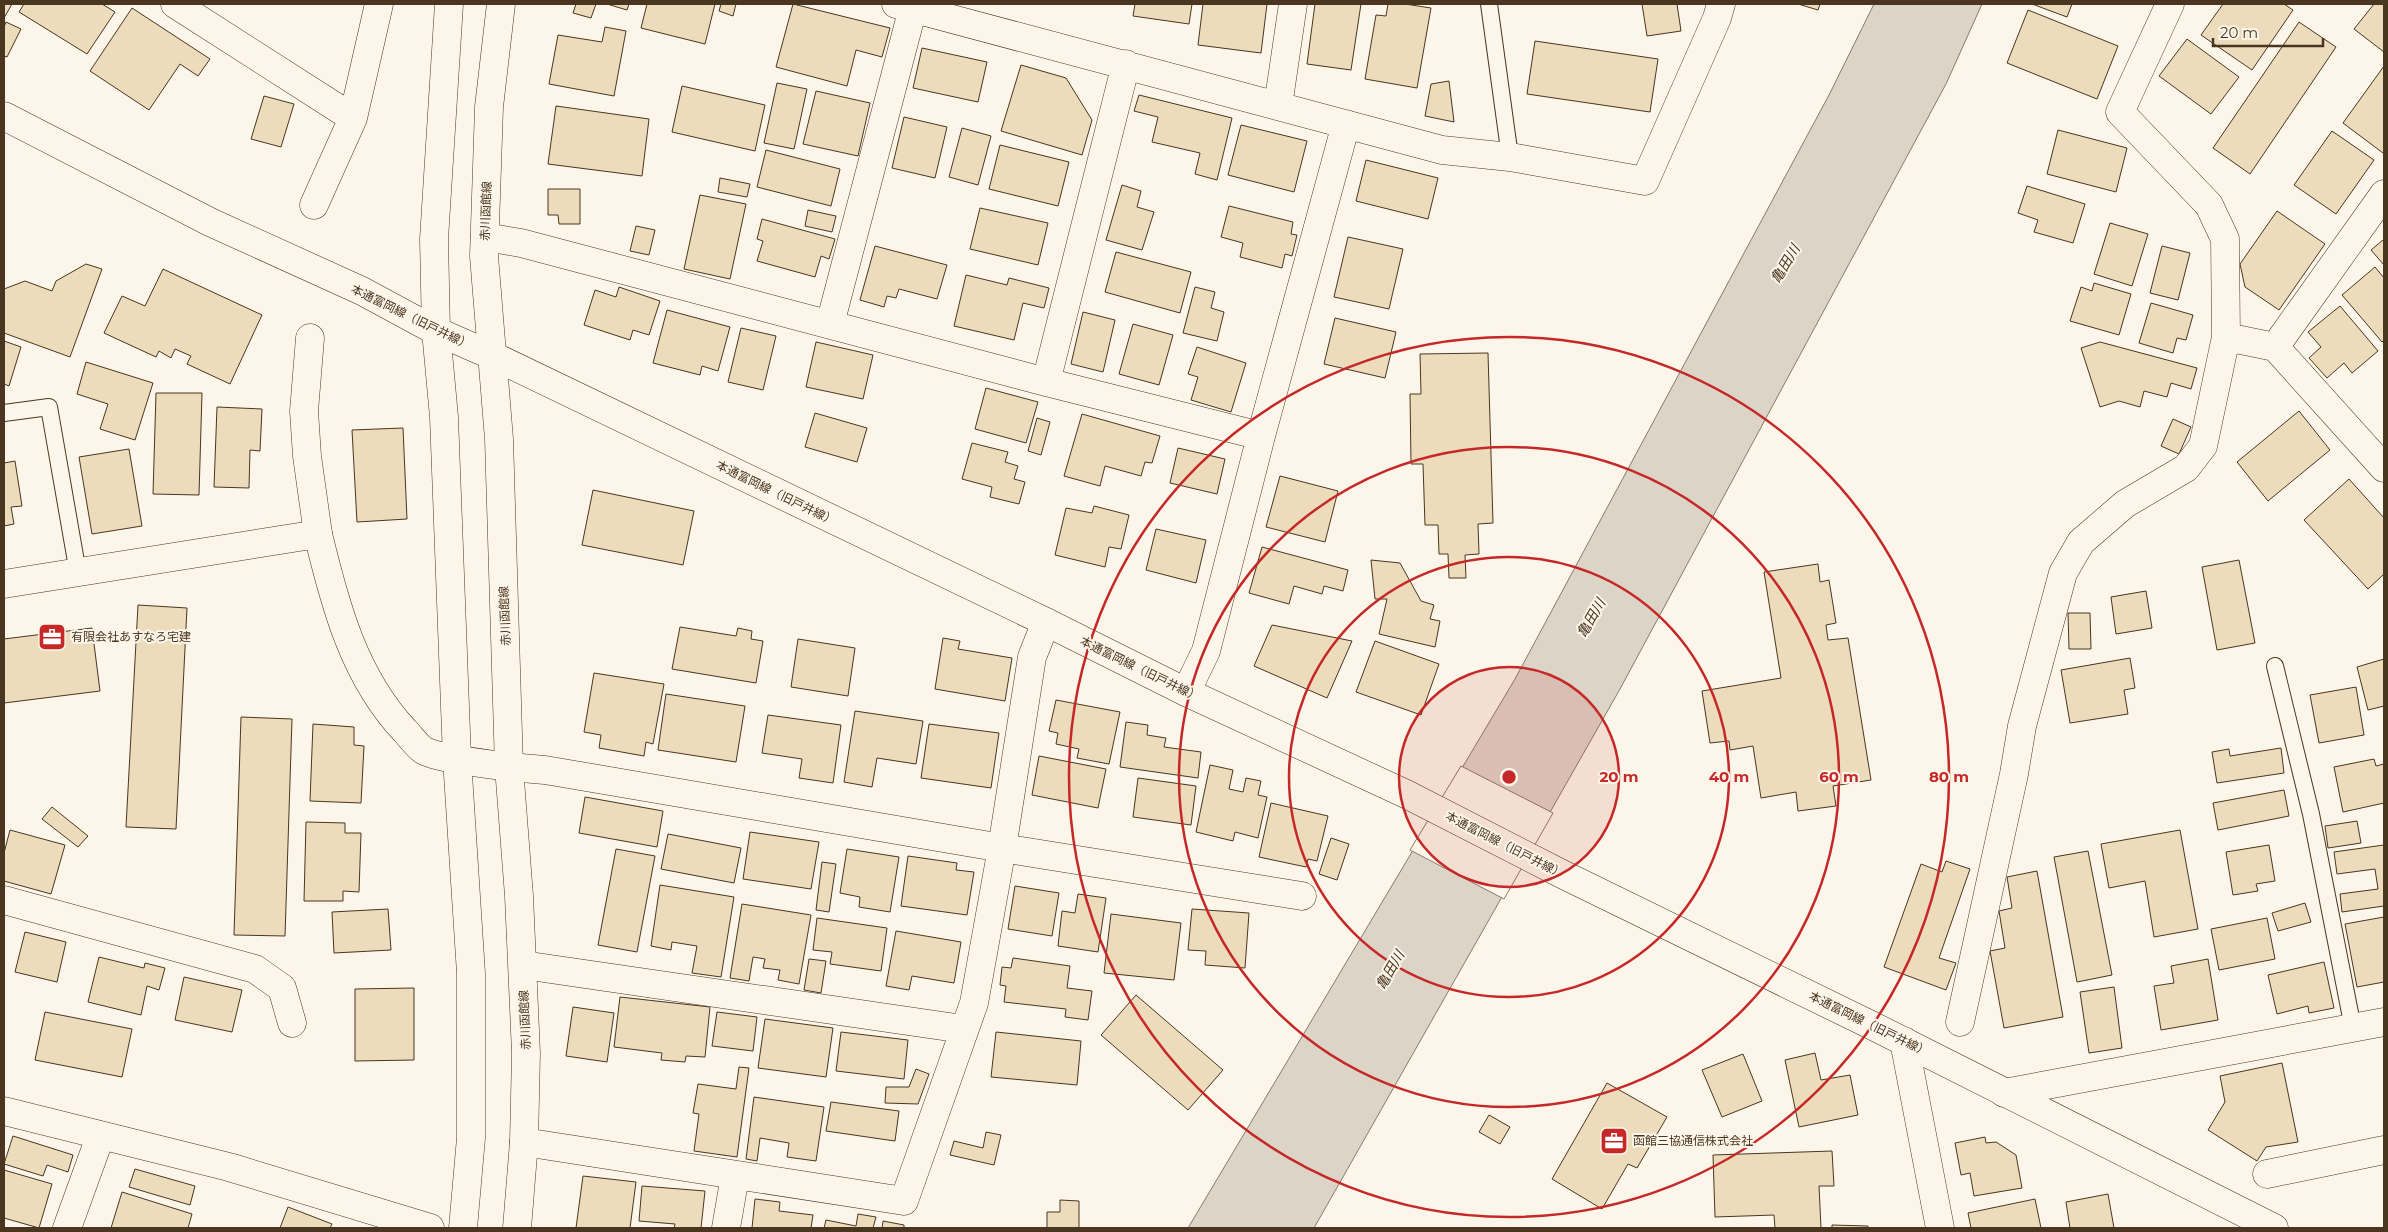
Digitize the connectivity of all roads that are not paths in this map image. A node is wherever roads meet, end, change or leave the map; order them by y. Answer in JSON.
{"nodes":[{"id":1,"x":175,"y":4,"type":"edge"},
{"id":2,"x":379,"y":4,"type":"edge"},
{"id":3,"x":449,"y":4,"type":"edge"},
{"id":4,"x":501,"y":4,"type":"edge"},
{"id":5,"x":1293,"y":4,"type":"edge"},
{"id":6,"x":1489,"y":4,"type":"edge"},
{"id":7,"x":1721,"y":4,"type":"edge"},
{"id":8,"x":2170,"y":4,"type":"edge"},
{"id":9,"x":905,"y":6,"type":"edge"},
{"id":10,"x":1126,"y":64,"type":"junction"},
{"id":11,"x":1278,"y":106,"type":"junction"},
{"id":12,"x":4,"y":116,"type":"edge"},
{"id":13,"x":353,"y":118,"type":"junction"},
{"id":14,"x":1346,"y":124,"type":"junction"},
{"id":15,"x":1510,"y":157,"type":"junction"},
{"id":16,"x":2384,"y":194,"type":"edge"},
{"id":17,"x":314,"y":205,"type":"dead end"},
{"id":18,"x":485,"y":237,"type":"junction"},
{"id":19,"x":830,"y":324,"type":"junction"},
{"id":20,"x":436,"y":331,"type":"junction"},
{"id":21,"x":2226,"y":337,"type":"junction"},
{"id":22,"x":310,"y":338,"type":"dead end"},
{"id":23,"x":2275,"y":347,"type":"junction"},
{"id":24,"x":493,"y":356,"type":"junction"},
{"id":25,"x":1046,"y":382,"type":"junction"},
{"id":26,"x":4,"y":413,"type":"edge"},
{"id":27,"x":1261,"y":436,"type":"junction"},
{"id":28,"x":2384,"y":468,"type":"edge"},
{"id":29,"x":318,"y":534,"type":"junction"},
{"id":30,"x":78,"y":573,"type":"junction"},
{"id":31,"x":4,"y":584,"type":"edge"},
{"id":32,"x":1046,"y":622,"type":"junction"},
{"id":33,"x":2276,"y":666,"type":"dead end"},
{"id":34,"x":1186,"y":692,"type":"junction"},
{"id":35,"x":457,"y":759,"type":"junction"},
{"id":36,"x":509,"y":767,"type":"junction"},
{"id":37,"x":1002,"y":848,"type":"junction"},
{"id":38,"x":1302,"y":896,"type":"dead end"},
{"id":39,"x":4,"y":900,"type":"edge"},
{"id":40,"x":523,"y":965,"type":"junction"},
{"id":41,"x":1960,"y":1022,"type":"dead end"},
{"id":42,"x":2384,"y":1022,"type":"edge"},
{"id":43,"x":292,"y":1023,"type":"dead end"},
{"id":44,"x":2353,"y":1028,"type":"junction"},
{"id":45,"x":963,"y":1029,"type":"junction"},
{"id":46,"x":1904,"y":1041,"type":"junction"},
{"id":47,"x":2004,"y":1093,"type":"junction"},
{"id":48,"x":4,"y":1111,"type":"edge"},
{"id":49,"x":100,"y":1137,"type":"junction"},
{"id":50,"x":524,"y":1142,"type":"junction"},
{"id":51,"x":2384,"y":1150,"type":"edge"},
{"id":52,"x":2267,"y":1174,"type":"dead end"},
{"id":53,"x":735,"y":1176,"type":"junction"},
{"id":54,"x":67,"y":1228,"type":"edge"},
{"id":55,"x":430,"y":1228,"type":"edge"},
{"id":56,"x":462,"y":1228,"type":"edge"},
{"id":57,"x":517,"y":1228,"type":"edge"},
{"id":58,"x":726,"y":1228,"type":"edge"},
{"id":59,"x":1940,"y":1228,"type":"edge"},
{"id":60,"x":2274,"y":1228,"type":"edge"}],
"edges":[{"from":1,"to":13,"type":"street"},
{"from":2,"to":13,"type":"street"},
{"from":3,"to":20,"type":"street"},
{"from":4,"to":18,"type":"street","name":"赤川函館線"},
{"from":5,"to":11,"type":"street"},
{"from":6,"to":15,"type":"lane"},
{"from":7,"to":15,"type":"street"},
{"from":8,"to":21,"type":"street"},
{"from":9,"to":10,"type":"street"},
{"from":9,"to":19,"type":"street"},
{"from":10,"to":11,"type":"street"},
{"from":10,"to":25,"type":"street"},
{"from":11,"to":14,"type":"street"},
{"from":12,"to":20,"type":"street","name":"本通富岡線（旧戸井線）"},
{"from":13,"to":17,"type":"street"},
{"from":14,"to":15,"type":"street"},
{"from":14,"to":27,"type":"street"},
{"from":16,"to":23,"type":"street"},
{"from":18,"to":19,"type":"street"},
{"from":18,"to":24,"type":"street","name":"赤川函館線"},
{"from":19,"to":25,"type":"street"},
{"from":20,"to":24,"type":"street","name":"本通富岡線（旧戸井線）"},
{"from":20,"to":35,"type":"street"},
{"from":21,"to":23,"type":"street"},
{"from":21,"to":41,"type":"street"},
{"from":22,"to":29,"type":"street"},
{"from":23,"to":28,"type":"street"},
{"from":24,"to":32,"type":"street","name":"本通富岡線（旧戸井線）"},
{"from":24,"to":36,"type":"street","name":"赤川函館線"},
{"from":25,"to":27,"type":"street"},
{"from":26,"to":30,"type":"lane"},
{"from":27,"to":34,"type":"street"},
{"from":29,"to":30,"type":"street"},
{"from":29,"to":35,"type":"street"},
{"from":30,"to":31,"type":"street"},
{"from":32,"to":34,"type":"street","name":"本通富岡線（旧戸井線）"},
{"from":32,"to":37,"type":"street"},
{"from":33,"to":44,"type":"lane"},
{"from":34,"to":46,"type":"street","name":"本通富岡線（旧戸井線）"},
{"from":35,"to":36,"type":"street"},
{"from":35,"to":56,"type":"street"},
{"from":36,"to":37,"type":"street"},
{"from":36,"to":40,"type":"street","name":"赤川函館線"},
{"from":37,"to":38,"type":"street"},
{"from":37,"to":45,"type":"street"},
{"from":39,"to":43,"type":"street"},
{"from":40,"to":45,"type":"street"},
{"from":40,"to":50,"type":"street","name":"赤川函館線"},
{"from":42,"to":44,"type":"street"},
{"from":44,"to":47,"type":"street"},
{"from":45,"to":53,"type":"street"},
{"from":46,"to":47,"type":"street","name":"本通富岡線（旧戸井線）"},
{"from":46,"to":59,"type":"street"},
{"from":47,"to":60,"type":"street","name":"本通富岡線（旧戸井線）"},
{"from":48,"to":49,"type":"street"},
{"from":49,"to":54,"type":"street"},
{"from":49,"to":55,"type":"street"},
{"from":50,"to":53,"type":"street"},
{"from":50,"to":57,"type":"street","name":"赤川函館線"},
{"from":51,"to":52,"type":"street"},
{"from":53,"to":58,"type":"street"}]}
